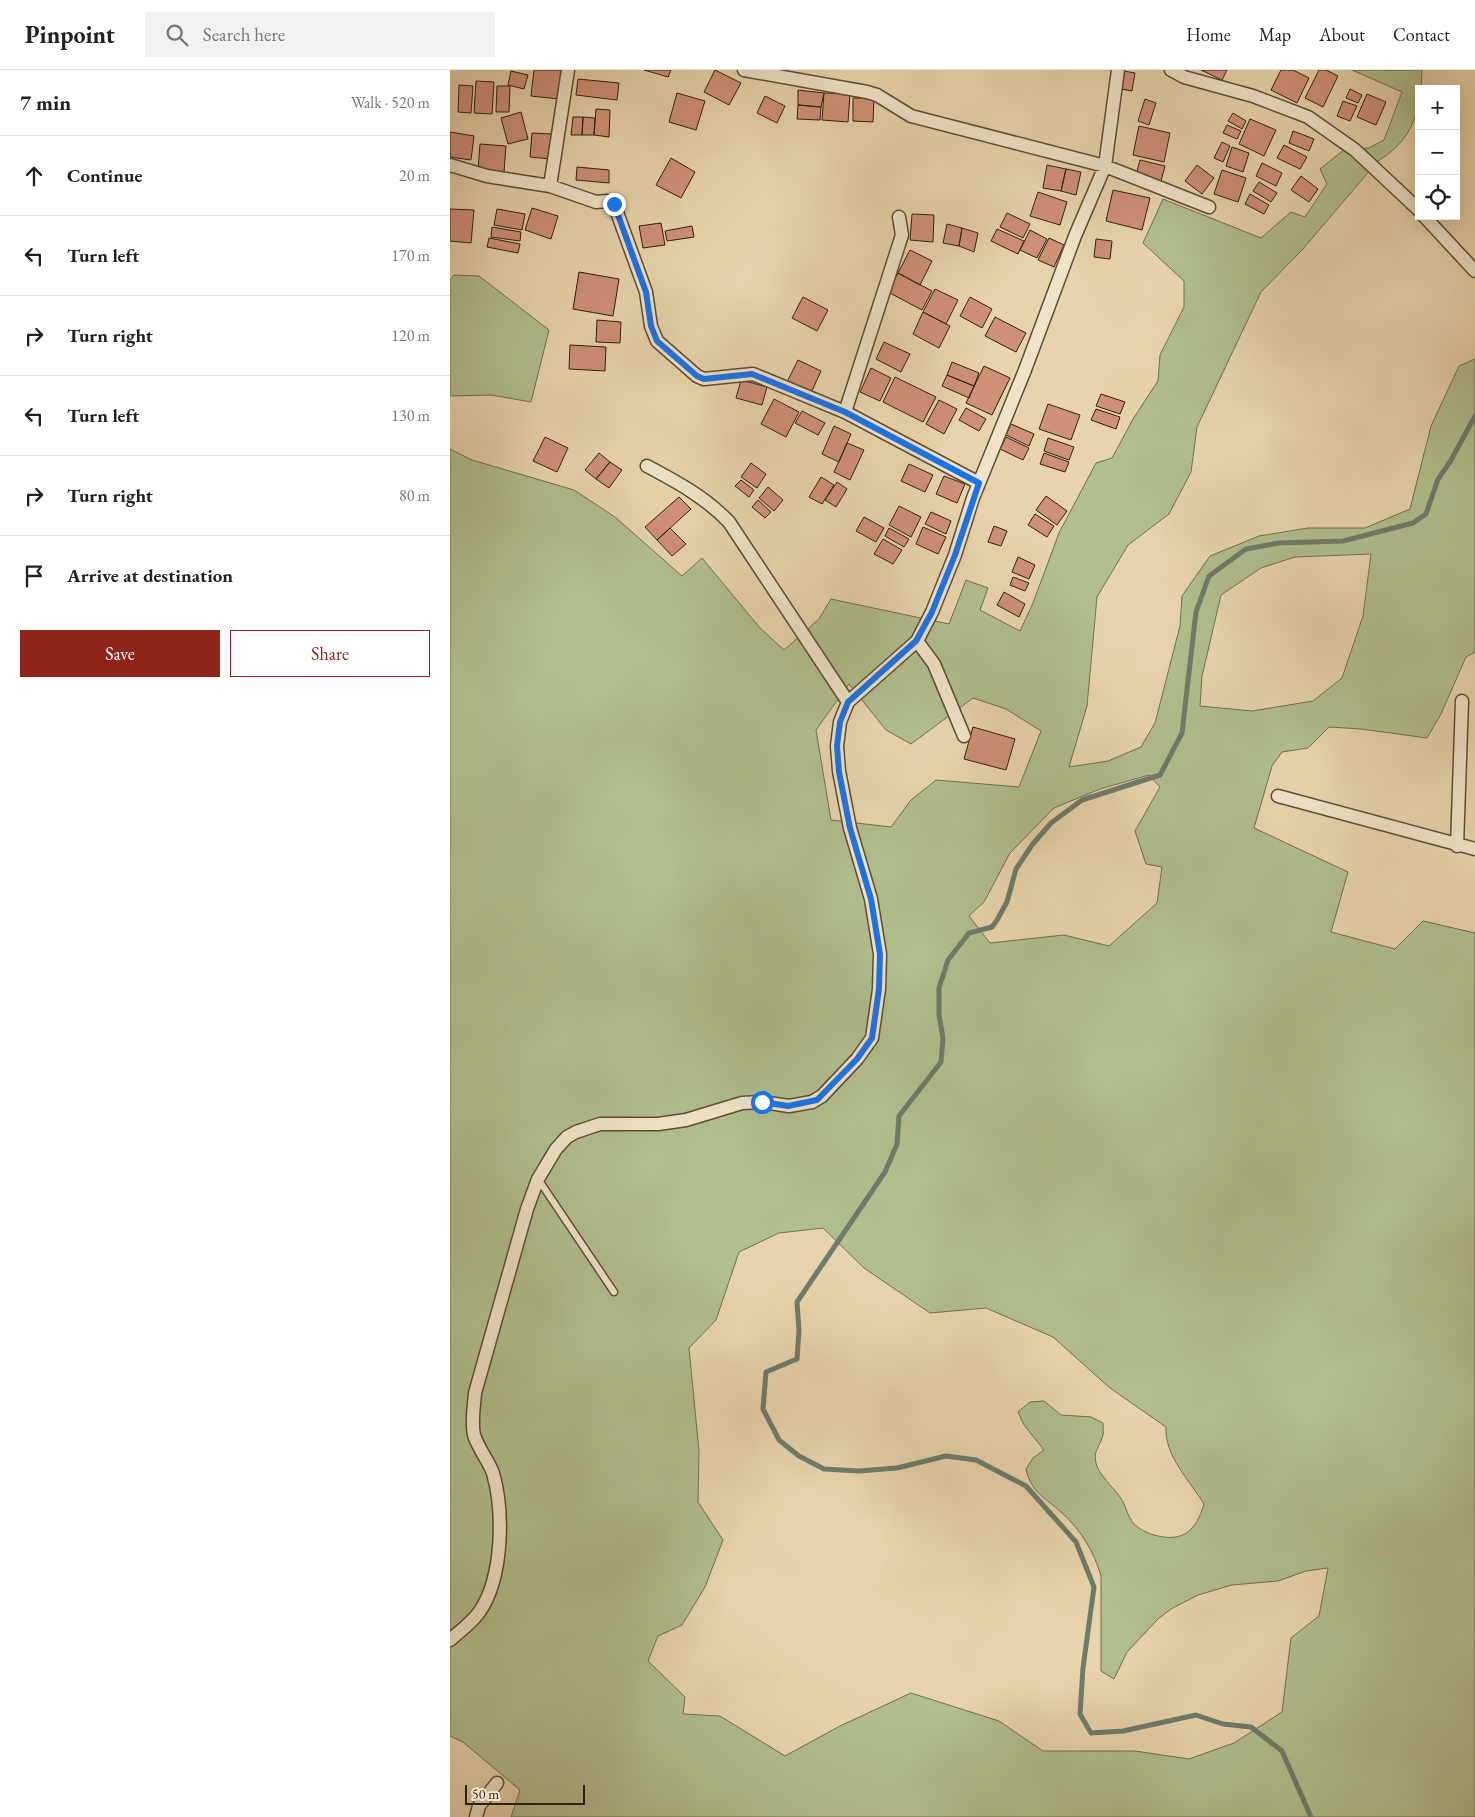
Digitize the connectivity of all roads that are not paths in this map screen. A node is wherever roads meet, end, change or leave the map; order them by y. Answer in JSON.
{"nodes":[{"id":1,"x":568,"y":70,"type":"edge"},
{"id":2,"x":744,"y":70,"type":"edge"},
{"id":3,"x":1118,"y":70,"type":"edge"},
{"id":4,"x":1171,"y":70,"type":"edge"},
{"id":5,"x":450,"y":165,"type":"edge"},
{"id":6,"x":1105,"y":166,"type":"junction"},
{"id":7,"x":550,"y":186,"type":"junction"},
{"id":8,"x":1415,"y":206,"type":"edge"},
{"id":9,"x":1209,"y":207,"type":"dead end"},
{"id":10,"x":899,"y":217,"type":"dead end"},
{"id":11,"x":1428,"y":220,"type":"edge"},
{"id":12,"x":1475,"y":271,"type":"edge"},
{"id":13,"x":845,"y":412,"type":"junction"},
{"id":14,"x":647,"y":466,"type":"dead end"},
{"id":15,"x":979,"y":483,"type":"junction"},
{"id":16,"x":916,"y":641,"type":"junction"},
{"id":17,"x":1462,"y":701,"type":"dead end"},
{"id":18,"x":848,"y":702,"type":"junction"},
{"id":19,"x":964,"y":736,"type":"dead end"},
{"id":20,"x":1278,"y":796,"type":"dead end"},
{"id":21,"x":1458,"y":846,"type":"junction"},
{"id":22,"x":1475,"y":849,"type":"edge"},
{"id":23,"x":538,"y":1179,"type":"junction"},
{"id":24,"x":614,"y":1292,"type":"dead end"},
{"id":25,"x":450,"y":1640,"type":"edge"},
{"id":26,"x":497,"y":1783,"type":"dead end"},
{"id":27,"x":476,"y":1817,"type":"edge"}],
"edges":[{"from":1,"to":7,"type":"street"},
{"from":2,"to":6,"type":"street"},
{"from":3,"to":6,"type":"street"},
{"from":4,"to":8,"type":"street"},
{"from":5,"to":7,"type":"street"},
{"from":6,"to":9,"type":"street"},
{"from":6,"to":15,"type":"street"},
{"from":7,"to":13,"type":"street"},
{"from":10,"to":13,"type":"street"},
{"from":11,"to":12,"type":"street"},
{"from":13,"to":15,"type":"street"},
{"from":14,"to":18,"type":"street"},
{"from":15,"to":16,"type":"street"},
{"from":16,"to":18,"type":"street"},
{"from":16,"to":19,"type":"street"},
{"from":17,"to":21,"type":"street"},
{"from":18,"to":23,"type":"street"},
{"from":20,"to":21,"type":"street"},
{"from":21,"to":22,"type":"street"},
{"from":23,"to":24,"type":"lane"},
{"from":23,"to":25,"type":"street"},
{"from":26,"to":27,"type":"street"}]}
